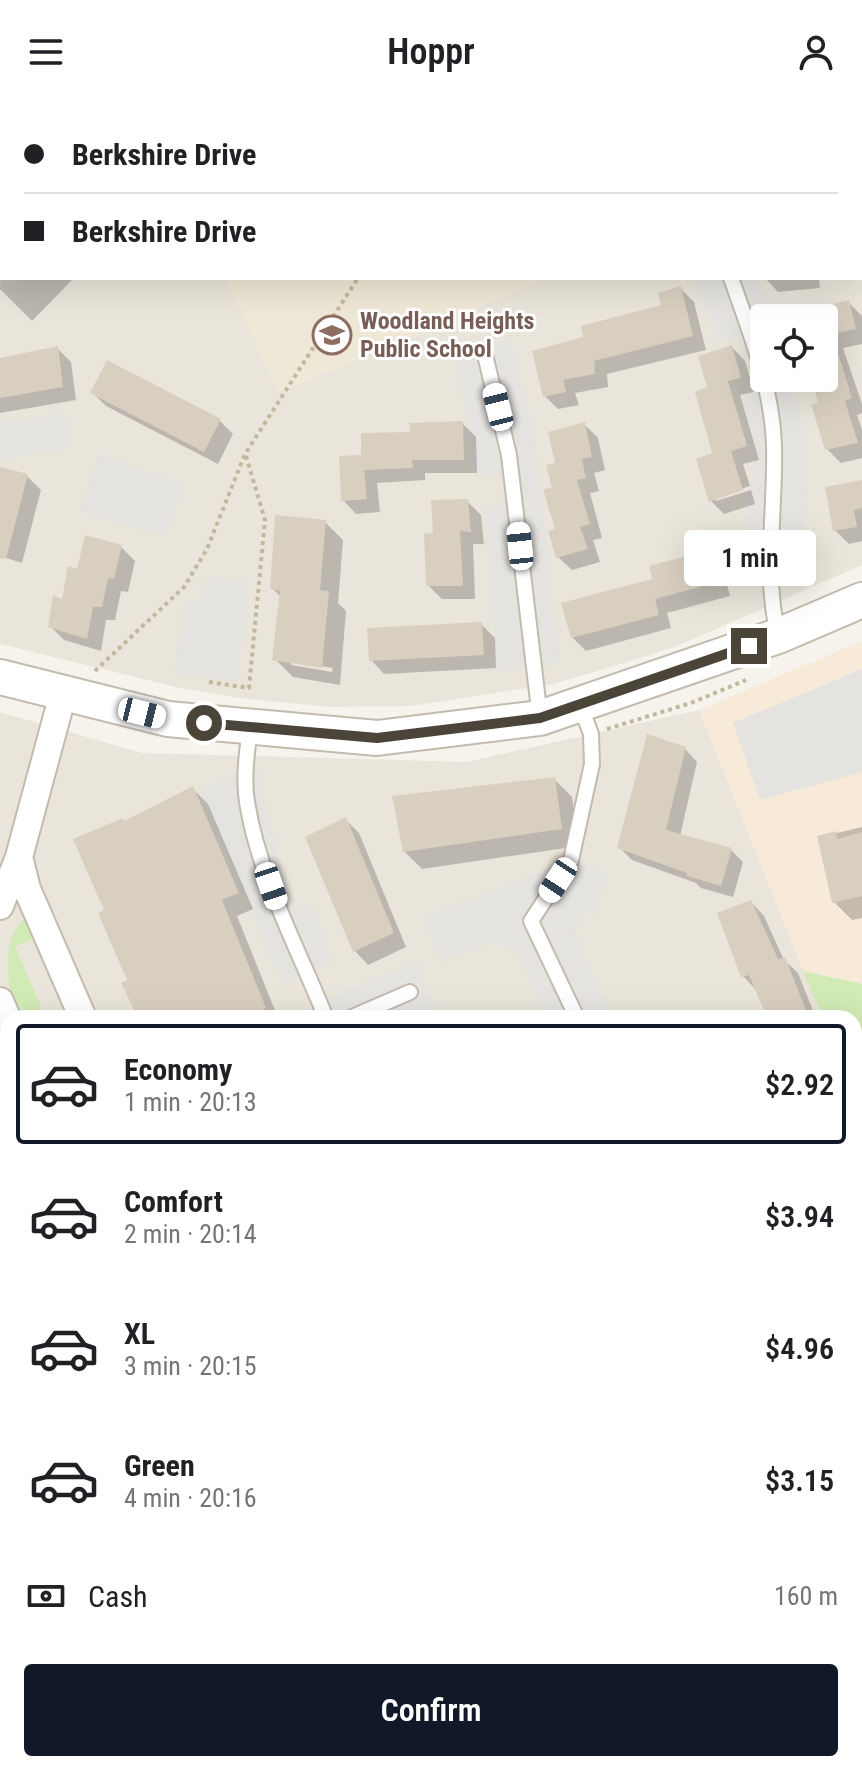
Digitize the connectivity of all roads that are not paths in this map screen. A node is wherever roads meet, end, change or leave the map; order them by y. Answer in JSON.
{"nodes":[{"id":1,"x":732,"y":280,"type":"edge"},
{"id":2,"x":486,"y":359,"type":"dead end"},
{"id":3,"x":862,"y":600,"type":"edge"},
{"id":4,"x":778,"y":636,"type":"junction"},
{"id":5,"x":0,"y":677,"type":"edge"},
{"id":6,"x":63,"y":694,"type":"junction"},
{"id":7,"x":540,"y":718,"type":"junction"},
{"id":8,"x":586,"y":720,"type":"junction"},
{"id":9,"x":250,"y":727,"type":"junction"},
{"id":10,"x":19,"y":857,"type":"junction"},
{"id":11,"x":0,"y":906,"type":"edge"},
{"id":12,"x":410,"y":992,"type":"dead end"},
{"id":13,"x":80,"y":1010,"type":"edge"},
{"id":14,"x":323,"y":1010,"type":"edge"},
{"id":15,"x":368,"y":1010,"type":"edge"},
{"id":16,"x":573,"y":1010,"type":"edge"}],
"edges":[{"from":1,"to":4,"type":"lane"},
{"from":2,"to":7,"type":"lane"},
{"from":3,"to":4,"type":"street"},
{"from":4,"to":8,"type":"street"},
{"from":5,"to":6,"type":"street"},
{"from":6,"to":9,"type":"street"},
{"from":6,"to":10,"type":"street"},
{"from":7,"to":8,"type":"street"},
{"from":7,"to":9,"type":"street"},
{"from":8,"to":16,"type":"lane"},
{"from":9,"to":14,"type":"lane"},
{"from":10,"to":11,"type":"street"},
{"from":10,"to":13,"type":"street"},
{"from":12,"to":15,"type":"lane"}]}
